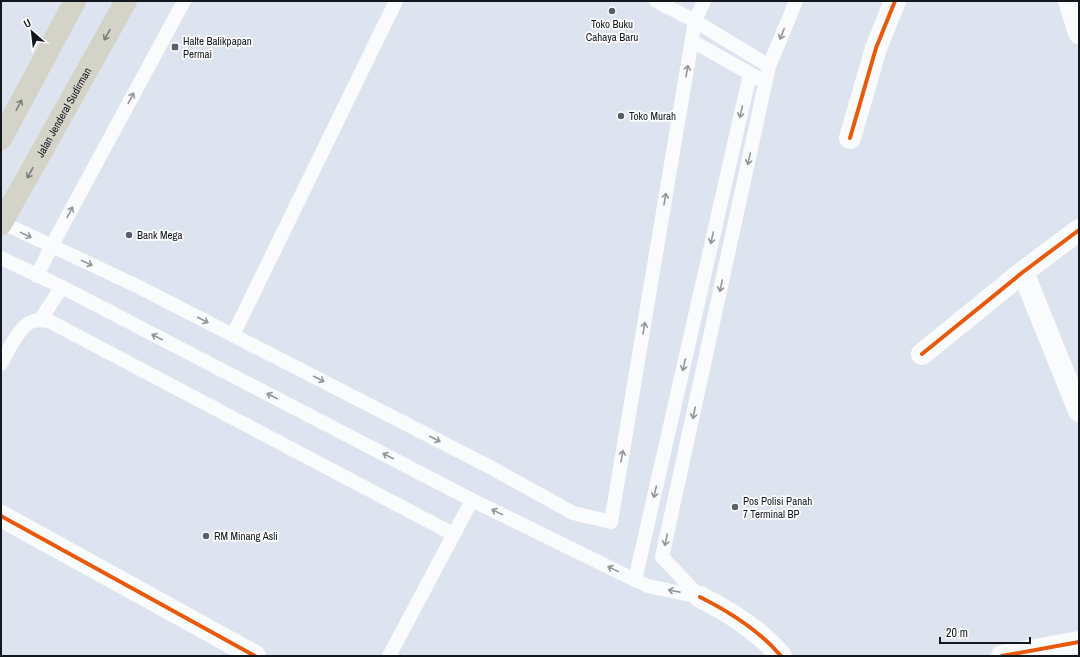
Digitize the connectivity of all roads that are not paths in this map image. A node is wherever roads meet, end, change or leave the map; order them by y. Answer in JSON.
{"nodes":[{"id":1,"x":75,"y":1,"type":"edge"},
{"id":2,"x":126,"y":1,"type":"edge"},
{"id":3,"x":184,"y":1,"type":"edge"},
{"id":4,"x":396,"y":1,"type":"edge"},
{"id":5,"x":656,"y":1,"type":"edge"},
{"id":6,"x":704,"y":1,"type":"edge"},
{"id":7,"x":796,"y":1,"type":"edge"},
{"id":8,"x":895,"y":1,"type":"edge"},
{"id":9,"x":1069,"y":1,"type":"edge"},
{"id":10,"x":695,"y":21,"type":"junction"},
{"id":11,"x":1079,"y":33,"type":"edge"},
{"id":12,"x":692,"y":41,"type":"junction"},
{"id":13,"x":769,"y":66,"type":"junction"},
{"id":14,"x":750,"y":74,"type":"junction"},
{"id":15,"x":766,"y":83,"type":"junction"},
{"id":16,"x":850,"y":138,"type":"dead end"},
{"id":17,"x":1,"y":139,"type":"edge"},
{"id":18,"x":1,"y":223,"type":"edge"},
{"id":19,"x":1079,"y":230,"type":"edge"},
{"id":20,"x":51,"y":247,"type":"junction"},
{"id":21,"x":1,"y":258,"type":"edge"},
{"id":22,"x":1023,"y":272,"type":"junction"},
{"id":23,"x":37,"y":276,"type":"junction"},
{"id":24,"x":62,"y":288,"type":"junction"},
{"id":25,"x":40,"y":320,"type":"junction"},
{"id":26,"x":233,"y":335,"type":"junction"},
{"id":27,"x":922,"y":354,"type":"dead end"},
{"id":28,"x":1,"y":364,"type":"edge"},
{"id":29,"x":1079,"y":411,"type":"edge"},
{"id":30,"x":472,"y":500,"type":"junction"},
{"id":31,"x":1,"y":516,"type":"edge"},
{"id":32,"x":453,"y":534,"type":"junction"},
{"id":33,"x":635,"y":580,"type":"junction"},
{"id":34,"x":700,"y":597,"type":"junction"},
{"id":35,"x":1079,"y":642,"type":"edge"},
{"id":36,"x":255,"y":656,"type":"edge"},
{"id":37,"x":389,"y":656,"type":"edge"},
{"id":38,"x":781,"y":656,"type":"edge"},
{"id":39,"x":1002,"y":656,"type":"edge"}],
"edges":[{"from":17,"to":1,"type":"highway","one_way":true},
{"from":2,"to":18,"type":"highway","name":"Jalan Jenderal Sudirman","one_way":true},
{"from":20,"to":3,"type":"lane","one_way":true},
{"from":4,"to":26,"type":"lane"},
{"from":5,"to":10,"type":"lane"},
{"from":6,"to":10,"type":"lane"},
{"from":7,"to":13,"type":"lane","one_way":true},
{"from":8,"to":16,"type":"street"},
{"from":9,"to":11,"type":"street"},
{"from":10,"to":12,"type":"lane"},
{"from":10,"to":13,"type":"lane"},
{"from":12,"to":14,"type":"lane"},
{"from":26,"to":12,"type":"lane","one_way":true},
{"from":13,"to":15,"type":"lane"},
{"from":14,"to":15,"type":"lane"},
{"from":14,"to":33,"type":"lane","one_way":true},
{"from":15,"to":34,"type":"lane","one_way":true},
{"from":18,"to":20,"type":"lane","one_way":true},
{"from":19,"to":22,"type":"street"},
{"from":20,"to":23,"type":"lane"},
{"from":20,"to":26,"type":"lane","one_way":true},
{"from":21,"to":23,"type":"lane"},
{"from":22,"to":27,"type":"street"},
{"from":22,"to":29,"type":"street"},
{"from":23,"to":24,"type":"lane"},
{"from":24,"to":25,"type":"lane"},
{"from":30,"to":24,"type":"lane","one_way":true},
{"from":25,"to":28,"type":"lane"},
{"from":25,"to":32,"type":"lane"},
{"from":30,"to":32,"type":"lane"},
{"from":33,"to":30,"type":"lane","one_way":true},
{"from":31,"to":36,"type":"street"},
{"from":32,"to":37,"type":"lane"},
{"from":34,"to":33,"type":"lane","one_way":true},
{"from":34,"to":38,"type":"street"},
{"from":35,"to":39,"type":"street"}]}
